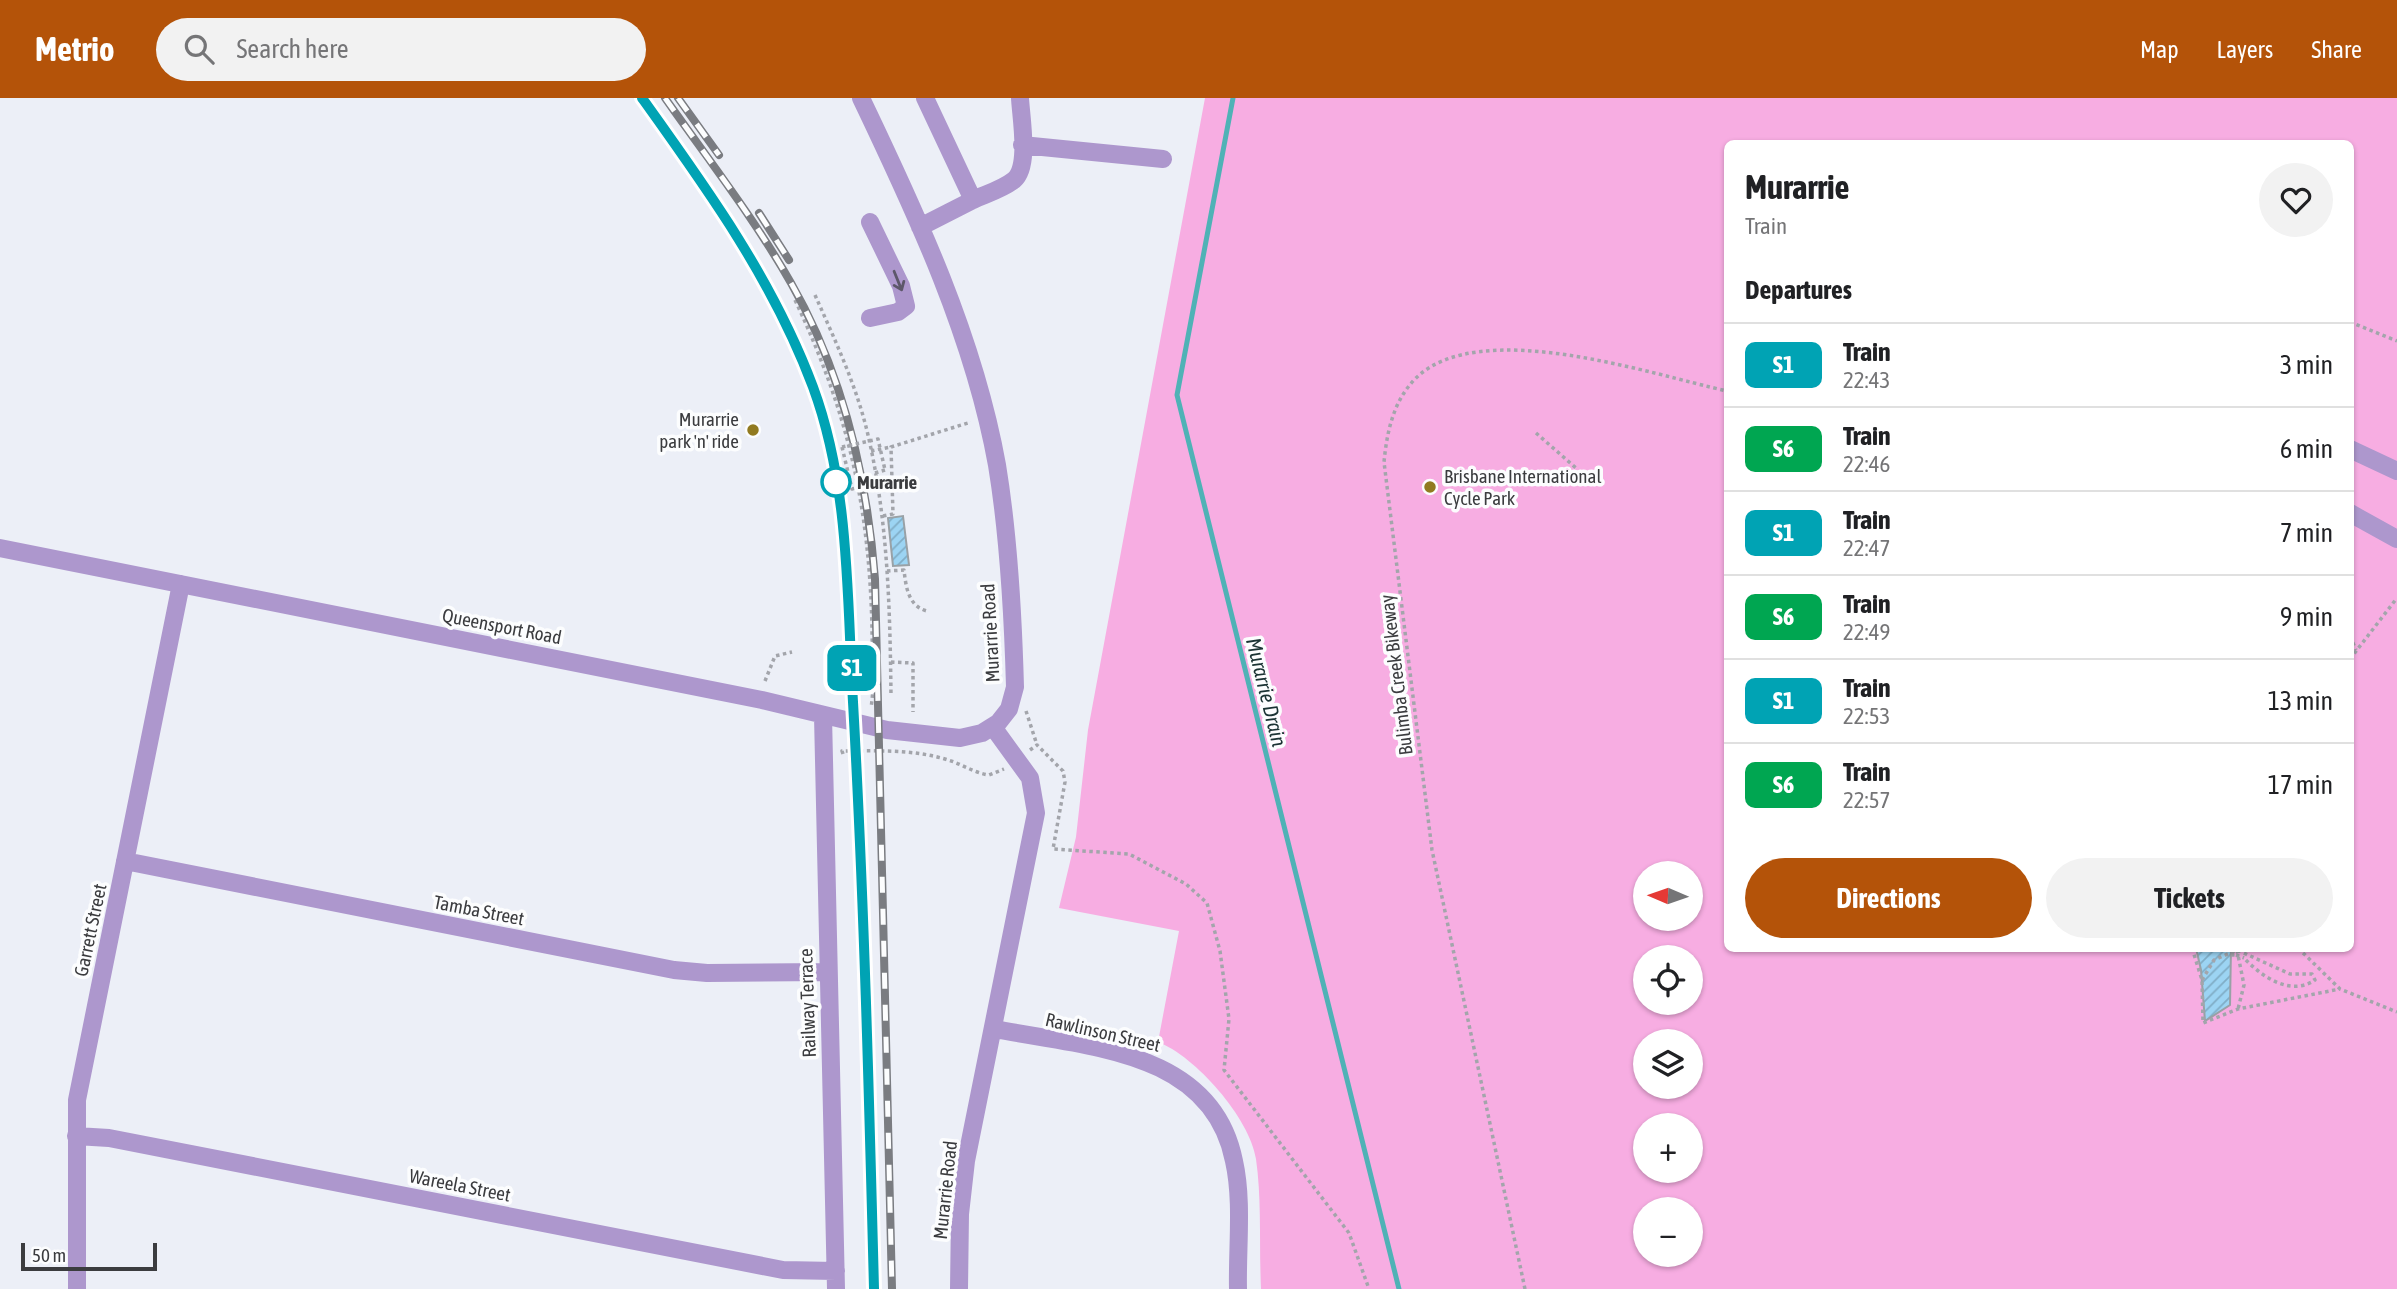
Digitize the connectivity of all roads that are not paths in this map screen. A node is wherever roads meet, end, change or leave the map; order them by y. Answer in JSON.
{"nodes":[{"id":1,"x":861,"y":98,"type":"edge"},
{"id":2,"x":925,"y":98,"type":"edge"},
{"id":3,"x":1020,"y":98,"type":"edge"},
{"id":4,"x":1022,"y":145,"type":"junction"},
{"id":5,"x":1163,"y":159,"type":"dead end"},
{"id":6,"x":973,"y":200,"type":"junction"},
{"id":7,"x":870,"y":222,"type":"dead end"},
{"id":8,"x":920,"y":227,"type":"junction"},
{"id":9,"x":870,"y":318,"type":"dead end"},
{"id":10,"x":2354,"y":451,"type":"edge"},
{"id":11,"x":2397,"y":471,"type":"edge"},
{"id":12,"x":2354,"y":515,"type":"edge"},
{"id":13,"x":2397,"y":538,"type":"edge"},
{"id":14,"x":0,"y":548,"type":"edge"},
{"id":15,"x":181,"y":584,"type":"junction"},
{"id":16,"x":823,"y":716,"type":"junction"},
{"id":17,"x":993,"y":727,"type":"junction"},
{"id":18,"x":125,"y":861,"type":"junction"},
{"id":19,"x":827,"y":972,"type":"junction"},
{"id":20,"x":995,"y":1029,"type":"junction"},
{"id":21,"x":76,"y":1136,"type":"junction"},
{"id":22,"x":836,"y":1280,"type":"edge"},
{"id":23,"x":77,"y":1289,"type":"edge"},
{"id":24,"x":959,"y":1289,"type":"edge"},
{"id":25,"x":1238,"y":1289,"type":"edge"}],
"edges":[{"from":1,"to":8,"type":"street","name":"Murarrie Road"},
{"from":2,"to":6,"type":"street"},
{"from":3,"to":4,"type":"street"},
{"from":4,"to":5,"type":"street"},
{"from":4,"to":6,"type":"street"},
{"from":6,"to":8,"type":"street"},
{"from":7,"to":9,"type":"street","one_way":true},
{"from":8,"to":17,"type":"street","name":"Murarrie Road"},
{"from":10,"to":11,"type":"street"},
{"from":12,"to":13,"type":"street"},
{"from":14,"to":15,"type":"street","name":"Queensport Road"},
{"from":15,"to":16,"type":"street","name":"Queensport Road"},
{"from":15,"to":18,"type":"street","name":"Garrett Street"},
{"from":16,"to":17,"type":"street","name":"Queensport Road"},
{"from":16,"to":19,"type":"street","name":"Railway Terrace"},
{"from":17,"to":20,"type":"street","name":"Murarrie Road"},
{"from":18,"to":19,"type":"street","name":"Tamba Street"},
{"from":18,"to":21,"type":"street","name":"Garrett Street"},
{"from":19,"to":22,"type":"street","name":"Railway Terrace"},
{"from":20,"to":24,"type":"street","name":"Murarrie Road"},
{"from":20,"to":25,"type":"street","name":"Rawlinson Street"},
{"from":21,"to":22,"type":"street","name":"Wareela Street"},
{"from":21,"to":23,"type":"street","name":"Garrett Street"}]}
